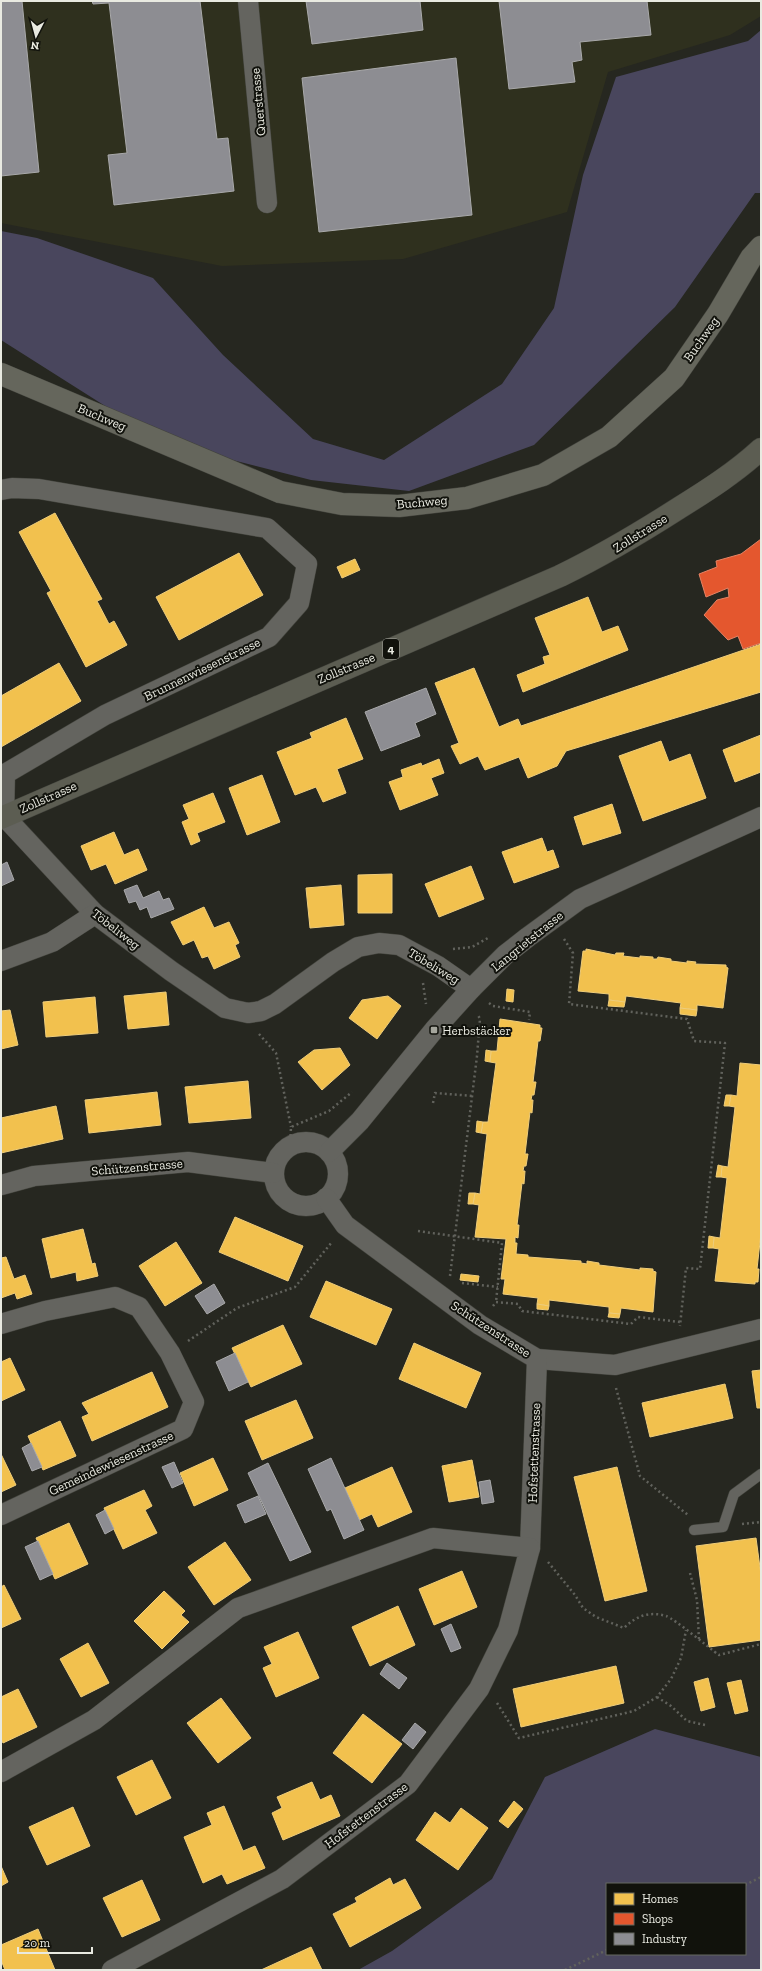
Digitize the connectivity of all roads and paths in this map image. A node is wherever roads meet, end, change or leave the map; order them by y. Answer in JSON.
{"nodes":[{"id":1,"x":248,"y":1,"type":"edge"},
{"id":2,"x":267,"y":203,"type":"dead end"},
{"id":3,"x":761,"y":247,"type":"edge"},
{"id":4,"x":1,"y":374,"type":"edge"},
{"id":5,"x":761,"y":449,"type":"edge"},
{"id":6,"x":1,"y":490,"type":"edge"},
{"id":7,"x":3,"y":817,"type":"edge"},
{"id":8,"x":761,"y":817,"type":"edge"},
{"id":9,"x":95,"y":914,"type":"junction"},
{"id":10,"x":562,"y":936,"type":"dead end"},
{"id":11,"x":489,"y":938,"type":"dead end"},
{"id":12,"x":1,"y":961,"type":"edge"},
{"id":13,"x":438,"y":966,"type":"junction"},
{"id":14,"x":471,"y":989,"type":"junction"},
{"id":15,"x":487,"y":1001,"type":"dead end"},
{"id":16,"x":427,"y":1007,"type":"dead end"},
{"id":17,"x":248,"y":1013,"type":"junction"},
{"id":18,"x":476,"y":1013,"type":"dead end"},
{"id":19,"x":529,"y":1020,"type":"dead end"},
{"id":20,"x":358,"y":1088,"type":"dead end"},
{"id":21,"x":473,"y":1096,"type":"junction"},
{"id":22,"x":433,"y":1103,"type":"dead end"},
{"id":23,"x":291,"y":1136,"type":"junction"},
{"id":24,"x":329,"y":1152,"type":"junction"},
{"id":25,"x":273,"y":1172,"type":"junction"},
{"id":26,"x":1,"y":1185,"type":"edge"},
{"id":27,"x":326,"y":1198,"type":"junction"},
{"id":28,"x":345,"y":1225,"type":"junction"},
{"id":29,"x":418,"y":1231,"type":"dead end"},
{"id":30,"x":455,"y":1238,"type":"junction"},
{"id":31,"x":450,"y":1276,"type":"junction"},
{"id":32,"x":455,"y":1279,"type":"dead end"},
{"id":33,"x":459,"y":1283,"type":"dead end"},
{"id":34,"x":498,"y":1287,"type":"junction"},
{"id":35,"x":444,"y":1297,"type":"junction"},
{"id":36,"x":496,"y":1302,"type":"junction"},
{"id":37,"x":680,"y":1322,"type":"junction"},
{"id":38,"x":1,"y":1324,"type":"edge"},
{"id":39,"x":480,"y":1325,"type":"junction"},
{"id":40,"x":761,"y":1329,"type":"edge"},
{"id":41,"x":683,"y":1348,"type":"junction"},
{"id":42,"x":170,"y":1353,"type":"junction"},
{"id":43,"x":537,"y":1359,"type":"junction"},
{"id":44,"x":615,"y":1365,"type":"junction"},
{"id":45,"x":761,"y":1474,"type":"edge"},
{"id":46,"x":1,"y":1515,"type":"edge"},
{"id":47,"x":694,"y":1530,"type":"joint"},
{"id":48,"x":529,"y":1551,"type":"junction"},
{"id":49,"x":690,"y":1573,"type":"dead end"},
{"id":50,"x":686,"y":1630,"type":"junction"},
{"id":51,"x":699,"y":1640,"type":"junction"},
{"id":52,"x":761,"y":1644,"type":"edge"},
{"id":53,"x":479,"y":1689,"type":"junction"},
{"id":54,"x":657,"y":1698,"type":"junction"},
{"id":55,"x":705,"y":1725,"type":"dead end"},
{"id":56,"x":1,"y":1772,"type":"edge"},
{"id":57,"x":761,"y":1877,"type":"edge"},
{"id":58,"x":746,"y":1884,"type":"edge"},
{"id":59,"x":606,"y":1950,"type":"edge"},
{"id":60,"x":112,"y":1970,"type":"edge"},
{"id":61,"x":565,"y":1970,"type":"edge"}],
"edges":[{"from":1,"to":2,"type":"street","name":"Querstrasse"},
{"from":3,"to":4,"type":"street","name":"Buchweg"},
{"from":5,"to":7,"type":"main road","name":"Zollstrasse","number":"4"},
{"from":6,"to":7,"type":"street","name":"Brunnenwiesenstrasse"},
{"from":7,"to":9,"type":"street","name":"Töbeliweg"},
{"from":8,"to":14,"type":"street","name":"Langrietstrasse"},
{"from":9,"to":12,"type":"street"},
{"from":9,"to":17,"type":"street","name":"Töbeliweg"},
{"from":10,"to":37,"type":"path"},
{"from":11,"to":13,"type":"path"},
{"from":13,"to":14,"type":"street","name":"Töbeliweg"},
{"from":13,"to":16,"type":"path"},
{"from":13,"to":17,"type":"street","name":"Töbeliweg"},
{"from":14,"to":24,"type":"street","name":"Langrietstrasse"},
{"from":15,"to":19,"type":"path"},
{"from":17,"to":23,"type":"path"},
{"from":18,"to":21,"type":"path"},
{"from":20,"to":23,"type":"path"},
{"from":21,"to":22,"type":"path"},
{"from":21,"to":30,"type":"path"},
{"from":23,"to":24,"type":"street"},
{"from":23,"to":25,"type":"street"},
{"from":24,"to":27,"type":"street"},
{"from":25,"to":26,"type":"street","name":"Schützenstrasse"},
{"from":25,"to":27,"type":"street"},
{"from":27,"to":28,"type":"street","name":"Schützenstrasse"},
{"from":28,"to":35,"type":"street","name":"Schützenstrasse"},
{"from":28,"to":42,"type":"path"},
{"from":29,"to":30,"type":"path"},
{"from":30,"to":31,"type":"path"},
{"from":30,"to":34,"type":"path"},
{"from":31,"to":32,"type":"path"},
{"from":31,"to":35,"type":"path"},
{"from":33,"to":34,"type":"path"},
{"from":34,"to":36,"type":"path"},
{"from":35,"to":39,"type":"street","name":"Schützenstrasse"},
{"from":36,"to":37,"type":"path"},
{"from":36,"to":39,"type":"path"},
{"from":37,"to":41,"type":"path"},
{"from":38,"to":42,"type":"street","name":"Gemeindewiesenstrasse"},
{"from":39,"to":43,"type":"street","name":"Schützenstrasse"},
{"from":40,"to":41,"type":"street","name":"Schützenstrasse"},
{"from":41,"to":44,"type":"street","name":"Schützenstrasse"},
{"from":42,"to":46,"type":"street","name":"Gemeindewiesenstrasse"},
{"from":43,"to":44,"type":"street","name":"Schützenstrasse"},
{"from":43,"to":48,"type":"street","name":"Hofstettenstrasse"},
{"from":44,"to":47,"type":"path"},
{"from":45,"to":47,"type":"lane"},
{"from":48,"to":50,"type":"path"},
{"from":48,"to":53,"type":"street","name":"Hofstettenstrasse"},
{"from":48,"to":56,"type":"street"},
{"from":49,"to":51,"type":"path"},
{"from":50,"to":51,"type":"path"},
{"from":50,"to":54,"type":"path"},
{"from":51,"to":52,"type":"path"},
{"from":53,"to":54,"type":"path"},
{"from":53,"to":60,"type":"street","name":"Hofstettenstrasse"},
{"from":54,"to":55,"type":"path"},
{"from":57,"to":58,"type":"path"},
{"from":59,"to":61,"type":"path"}]}
